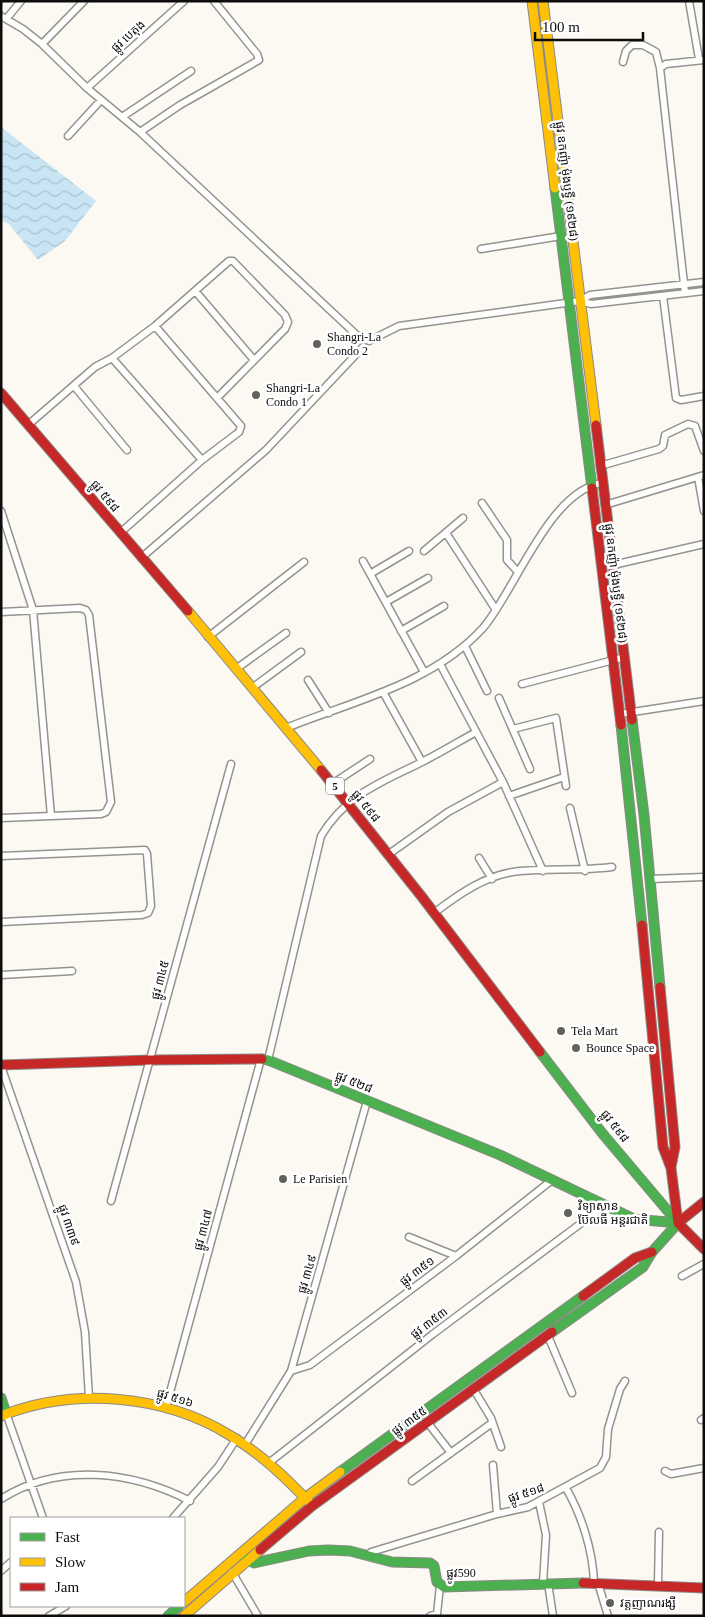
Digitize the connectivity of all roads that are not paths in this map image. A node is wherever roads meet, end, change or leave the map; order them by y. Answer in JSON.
{"nodes":[{"id":1,"x":21,"y":1,"type":"edge"},
{"id":2,"x":84,"y":1,"type":"edge"},
{"id":3,"x":184,"y":1,"type":"edge"},
{"id":4,"x":214,"y":1,"type":"edge"},
{"id":5,"x":532,"y":1,"type":"edge"},
{"id":6,"x":543,"y":1,"type":"edge"},
{"id":7,"x":689,"y":1,"type":"edge"},
{"id":8,"x":4,"y":17,"type":"edge"},
{"id":9,"x":42,"y":44,"type":"junction"},
{"id":10,"x":701,"y":59,"type":"edge"},
{"id":11,"x":623,"y":62,"type":"dead end"},
{"id":12,"x":660,"y":68,"type":"junction"},
{"id":13,"x":191,"y":71,"type":"dead end"},
{"id":14,"x":87,"y":88,"type":"junction"},
{"id":15,"x":101,"y":100,"type":"junction"},
{"id":16,"x":122,"y":117,"type":"junction"},
{"id":17,"x":140,"y":132,"type":"junction"},
{"id":18,"x":68,"y":136,"type":"dead end"},
{"id":19,"x":561,"y":236,"type":"junction"},
{"id":20,"x":481,"y":248,"type":"dead end"},
{"id":21,"x":704,"y":282,"type":"edge"},
{"id":22,"x":684,"y":284,"type":"junction"},
{"id":23,"x":704,"y":291,"type":"edge"},
{"id":24,"x":196,"y":292,"type":"junction"},
{"id":25,"x":685,"y":293,"type":"junction"},
{"id":26,"x":663,"y":296,"type":"junction"},
{"id":27,"x":580,"y":301,"type":"junction"},
{"id":28,"x":569,"y":303,"type":"junction"},
{"id":29,"x":155,"y":326,"type":"junction"},
{"id":30,"x":365,"y":342,"type":"junction"},
{"id":31,"x":112,"y":358,"type":"junction"},
{"id":32,"x":254,"y":360,"type":"junction"},
{"id":33,"x":74,"y":386,"type":"junction"},
{"id":34,"x":1,"y":392,"type":"edge"},
{"id":35,"x":704,"y":396,"type":"edge"},
{"id":36,"x":217,"y":398,"type":"junction"},
{"id":37,"x":28,"y":425,"type":"junction"},
{"id":38,"x":126,"y":450,"type":"dead end"},
{"id":39,"x":704,"y":451,"type":"edge"},
{"id":40,"x":202,"y":460,"type":"junction"},
{"id":41,"x":600,"y":466,"type":"junction"},
{"id":42,"x":701,"y":476,"type":"edge"},
{"id":43,"x":602,"y":483,"type":"junction"},
{"id":44,"x":591,"y":484,"type":"junction"},
{"id":45,"x":482,"y":503,"type":"dead end"},
{"id":46,"x":605,"y":504,"type":"junction"},
{"id":47,"x":1,"y":511,"type":"edge"},
{"id":48,"x":704,"y":511,"type":"edge"},
{"id":49,"x":463,"y":518,"type":"dead end"},
{"id":50,"x":120,"y":533,"type":"junction"},
{"id":51,"x":446,"y":533,"type":"junction"},
{"id":52,"x":704,"y":544,"type":"edge"},
{"id":53,"x":409,"y":551,"type":"dead end"},
{"id":54,"x":424,"y":551,"type":"dead end"},
{"id":55,"x":141,"y":558,"type":"junction"},
{"id":56,"x":363,"y":561,"type":"dead end"},
{"id":57,"x":304,"y":562,"type":"dead end"},
{"id":58,"x":613,"y":565,"type":"junction"},
{"id":59,"x":518,"y":572,"type":"junction"},
{"id":60,"x":370,"y":574,"type":"junction"},
{"id":61,"x":428,"y":578,"type":"dead end"},
{"id":62,"x":386,"y":602,"type":"junction"},
{"id":63,"x":444,"y":606,"type":"dead end"},
{"id":64,"x":34,"y":610,"type":"junction"},
{"id":65,"x":496,"y":610,"type":"junction"},
{"id":66,"x":1,"y":612,"type":"edge"},
{"id":67,"x":401,"y":631,"type":"junction"},
{"id":68,"x":286,"y":633,"type":"dead end"},
{"id":69,"x":208,"y":637,"type":"junction"},
{"id":70,"x":465,"y":646,"type":"junction"},
{"id":71,"x":301,"y":652,"type":"dead end"},
{"id":72,"x":625,"y":657,"type":"junction"},
{"id":73,"x":613,"y":661,"type":"junction"},
{"id":74,"x":440,"y":664,"type":"junction"},
{"id":75,"x":236,"y":670,"type":"junction"},
{"id":76,"x":424,"y":672,"type":"junction"},
{"id":77,"x":308,"y":680,"type":"dead end"},
{"id":78,"x":522,"y":684,"type":"dead end"},
{"id":79,"x":252,"y":688,"type":"junction"},
{"id":80,"x":487,"y":691,"type":"dead end"},
{"id":81,"x":383,"y":692,"type":"junction"},
{"id":82,"x":499,"y":698,"type":"dead end"},
{"id":83,"x":704,"y":701,"type":"edge"},
{"id":84,"x":631,"y":712,"type":"junction"},
{"id":85,"x":329,"y":714,"type":"junction"},
{"id":86,"x":620,"y":714,"type":"junction"},
{"id":87,"x":286,"y":728,"type":"junction"},
{"id":88,"x":513,"y":730,"type":"junction"},
{"id":89,"x":476,"y":732,"type":"junction"},
{"id":90,"x":370,"y":759,"type":"dead end"},
{"id":91,"x":422,"y":762,"type":"junction"},
{"id":92,"x":231,"y":764,"type":"dead end"},
{"id":93,"x":530,"y":769,"type":"dead end"},
{"id":94,"x":564,"y":777,"type":"junction"},
{"id":95,"x":503,"y":782,"type":"junction"},
{"id":96,"x":332,"y":784,"type":"junction"},
{"id":97,"x":566,"y":786,"type":"dead end"},
{"id":98,"x":509,"y":796,"type":"junction"},
{"id":99,"x":348,"y":803,"type":"junction"},
{"id":100,"x":570,"y":808,"type":"dead end"},
{"id":101,"x":51,"y":816,"type":"junction"},
{"id":102,"x":1,"y":818,"type":"edge"},
{"id":103,"x":647,"y":850,"type":"junction"},
{"id":104,"x":636,"y":851,"type":"junction"},
{"id":105,"x":389,"y":854,"type":"junction"},
{"id":106,"x":1,"y":856,"type":"edge"},
{"id":107,"x":479,"y":858,"type":"dead end"},
{"id":108,"x":612,"y":868,"type":"dead end"},
{"id":109,"x":543,"y":871,"type":"junction"},
{"id":110,"x":584,"y":871,"type":"junction"},
{"id":111,"x":492,"y":878,"type":"junction"},
{"id":112,"x":704,"y":878,"type":"edge"},
{"id":113,"x":650,"y":879,"type":"junction"},
{"id":114,"x":434,"y":913,"type":"junction"},
{"id":115,"x":1,"y":922,"type":"edge"},
{"id":116,"x":72,"y":971,"type":"dead end"},
{"id":117,"x":1,"y":975,"type":"edge"},
{"id":118,"x":150,"y":1060,"type":"junction"},
{"id":119,"x":265,"y":1060,"type":"junction"},
{"id":120,"x":1,"y":1066,"type":"edge"},
{"id":121,"x":367,"y":1101,"type":"junction"},
{"id":122,"x":670,"y":1168,"type":"junction"},
{"id":123,"x":552,"y":1180,"type":"junction"},
{"id":124,"x":110,"y":1202,"type":"dead end"},
{"id":125,"x":704,"y":1202,"type":"edge"},
{"id":126,"x":604,"y":1206,"type":"junction"},
{"id":127,"x":678,"y":1223,"type":"junction"},
{"id":128,"x":408,"y":1237,"type":"dead end"},
{"id":129,"x":704,"y":1250,"type":"edge"},
{"id":130,"x":652,"y":1252,"type":"junction"},
{"id":131,"x":456,"y":1256,"type":"junction"},
{"id":132,"x":704,"y":1264,"type":"edge"},
{"id":133,"x":682,"y":1276,"type":"dead end"},
{"id":134,"x":548,"y":1336,"type":"junction"},
{"id":135,"x":291,"y":1371,"type":"junction"},
{"id":136,"x":625,"y":1381,"type":"dead end"},
{"id":137,"x":474,"y":1390,"type":"junction"},
{"id":138,"x":572,"y":1393,"type":"dead end"},
{"id":139,"x":1,"y":1398,"type":"edge"},
{"id":140,"x":89,"y":1398,"type":"junction"},
{"id":141,"x":166,"y":1407,"type":"junction"},
{"id":142,"x":4,"y":1414,"type":"edge"},
{"id":143,"x":492,"y":1422,"type":"junction"},
{"id":144,"x":428,"y":1423,"type":"junction"},
{"id":145,"x":237,"y":1438,"type":"junction"},
{"id":146,"x":246,"y":1443,"type":"junction"},
{"id":147,"x":501,"y":1447,"type":"dead end"},
{"id":148,"x":450,"y":1453,"type":"junction"},
{"id":149,"x":270,"y":1462,"type":"junction"},
{"id":150,"x":493,"y":1465,"type":"dead end"},
{"id":151,"x":704,"y":1468,"type":"edge"},
{"id":152,"x":665,"y":1471,"type":"dead end"},
{"id":153,"x":412,"y":1481,"type":"dead end"},
{"id":154,"x":31,"y":1485,"type":"junction"},
{"id":155,"x":566,"y":1488,"type":"junction"},
{"id":156,"x":1,"y":1498,"type":"edge"},
{"id":157,"x":305,"y":1498,"type":"junction"},
{"id":158,"x":190,"y":1501,"type":"junction"},
{"id":159,"x":539,"y":1502,"type":"junction"},
{"id":160,"x":312,"y":1506,"type":"junction"},
{"id":161,"x":497,"y":1514,"type":"junction"},
{"id":162,"x":43,"y":1517,"type":"edge"},
{"id":163,"x":174,"y":1517,"type":"edge"},
{"id":164,"x":659,"y":1532,"type":"dead end"},
{"id":165,"x":240,"y":1553,"type":"junction"},
{"id":166,"x":368,"y":1556,"type":"junction"},
{"id":167,"x":248,"y":1561,"type":"junction"},
{"id":168,"x":226,"y":1566,"type":"junction"},
{"id":169,"x":233,"y":1574,"type":"junction"},
{"id":170,"x":545,"y":1583,"type":"junction"},
{"id":171,"x":596,"y":1583,"type":"junction"},
{"id":172,"x":658,"y":1584,"type":"junction"},
{"id":173,"x":440,"y":1586,"type":"junction"},
{"id":174,"x":704,"y":1588,"type":"edge"},
{"id":175,"x":185,"y":1601,"type":"edge"},
{"id":176,"x":64,"y":1607,"type":"edge"},
{"id":177,"x":178,"y":1607,"type":"edge"},
{"id":178,"x":49,"y":1616,"type":"edge"},
{"id":179,"x":168,"y":1616,"type":"edge"},
{"id":180,"x":184,"y":1616,"type":"edge"},
{"id":181,"x":258,"y":1616,"type":"edge"},
{"id":182,"x":430,"y":1616,"type":"edge"},
{"id":183,"x":553,"y":1616,"type":"edge"},
{"id":184,"x":608,"y":1616,"type":"edge"}],
"edges":[{"from":1,"to":8,"type":"street"},
{"from":2,"to":9,"type":"street"},
{"from":3,"to":14,"type":"street","name":"ផ្លូវ បេតុង"},
{"from":4,"to":17,"type":"street"},
{"from":5,"to":19,"type":"main road","name":"ផ្លូវ ឧកញ៉ា ម៉ុងឫទ្ធី (១៩២៨)"},
{"from":6,"to":27,"type":"main road","name":"ផ្លូវ ឧកញ៉ា ម៉ុងឫទ្ធី (១៩២៨)"},
{"from":7,"to":10,"type":"street"},
{"from":8,"to":9,"type":"street"},
{"from":9,"to":14,"type":"street"},
{"from":10,"to":12,"type":"street"},
{"from":11,"to":12,"type":"street"},
{"from":12,"to":22,"type":"street"},
{"from":13,"to":16,"type":"street"},
{"from":14,"to":15,"type":"street"},
{"from":15,"to":16,"type":"street"},
{"from":15,"to":18,"type":"street"},
{"from":16,"to":17,"type":"street"},
{"from":17,"to":30,"type":"street"},
{"from":19,"to":20,"type":"street"},
{"from":19,"to":28,"type":"main road","name":"ផ្លូវ ឧកញ៉ា ម៉ុងឫទ្ធី (១៩២៨)"},
{"from":21,"to":22,"type":"street"},
{"from":22,"to":25,"type":"street"},
{"from":22,"to":27,"type":"street"},
{"from":23,"to":25,"type":"street"},
{"from":24,"to":29,"type":"street"},
{"from":24,"to":32,"type":"street"},
{"from":24,"to":32,"type":"street"},
{"from":25,"to":26,"type":"street"},
{"from":26,"to":27,"type":"street"},
{"from":26,"to":35,"type":"street"},
{"from":27,"to":28,"type":"street"},
{"from":27,"to":41,"type":"main road","name":"ផ្លូវ ឧកញ៉ា ម៉ុងឫទ្ធី (១៩២៨)"},
{"from":28,"to":30,"type":"street"},
{"from":28,"to":44,"type":"main road","name":"ផ្លូវ ឧកញ៉ា ម៉ុងឫទ្ធី (១៩២៨)"},
{"from":29,"to":31,"type":"street"},
{"from":29,"to":36,"type":"street"},
{"from":30,"to":55,"type":"street"},
{"from":31,"to":33,"type":"street"},
{"from":31,"to":40,"type":"street"},
{"from":32,"to":36,"type":"street"},
{"from":33,"to":37,"type":"street"},
{"from":33,"to":38,"type":"street"},
{"from":34,"to":37,"type":"main road","name":"ផ្លូវ ៥៩៨","number":"5"},
{"from":36,"to":40,"type":"street"},
{"from":37,"to":50,"type":"main road","name":"ផ្លូវ ៥៩៨","number":"5"},
{"from":39,"to":41,"type":"street"},
{"from":40,"to":50,"type":"street"},
{"from":41,"to":43,"type":"main road","name":"ផ្លូវ ឧកញ៉ា ម៉ុងឫទ្ធី (១៩២៨)"},
{"from":42,"to":46,"type":"street"},
{"from":42,"to":48,"type":"street"},
{"from":43,"to":44,"type":"street"},
{"from":43,"to":46,"type":"main road","name":"ផ្លូវ ឧកញ៉ា ម៉ុងឫទ្ធី (១៩២៨)"},
{"from":44,"to":59,"type":"street"},
{"from":44,"to":73,"type":"main road","name":"ផ្លូវ ឧកញ៉ា ម៉ុងឫទ្ធី (១៩២៨)"},
{"from":45,"to":59,"type":"street"},
{"from":46,"to":58,"type":"main road","name":"ផ្លូវ ឧកញ៉ា ម៉ុងឫទ្ធី (១៩២៨)"},
{"from":47,"to":64,"type":"street"},
{"from":49,"to":51,"type":"street"},
{"from":50,"to":55,"type":"main road","name":"ផ្លូវ ៥៩៨","number":"5"},
{"from":51,"to":54,"type":"street"},
{"from":51,"to":65,"type":"street"},
{"from":52,"to":58,"type":"street"},
{"from":53,"to":60,"type":"street"},
{"from":55,"to":69,"type":"main road","name":"ផ្លូវ ៥៩៨","number":"5"},
{"from":56,"to":60,"type":"street"},
{"from":57,"to":69,"type":"street"},
{"from":58,"to":72,"type":"main road","name":"ផ្លូវ ឧកញ៉ា ម៉ុងឫទ្ធី (១៩២៨)"},
{"from":59,"to":65,"type":"street"},
{"from":60,"to":62,"type":"street"},
{"from":61,"to":62,"type":"street"},
{"from":62,"to":67,"type":"street"},
{"from":63,"to":67,"type":"street"},
{"from":64,"to":66,"type":"street"},
{"from":64,"to":101,"type":"street"},
{"from":64,"to":101,"type":"street"},
{"from":65,"to":70,"type":"street"},
{"from":67,"to":76,"type":"street"},
{"from":68,"to":75,"type":"street"},
{"from":69,"to":75,"type":"main road","name":"ផ្លូវ ៥៩៨","number":"5"},
{"from":70,"to":74,"type":"street"},
{"from":70,"to":80,"type":"street"},
{"from":71,"to":79,"type":"street"},
{"from":72,"to":73,"type":"street"},
{"from":72,"to":84,"type":"main road","name":"ផ្លូវ ឧកញ៉ា ម៉ុងឫទ្ធី (១៩២៨)"},
{"from":73,"to":78,"type":"street"},
{"from":73,"to":86,"type":"main road","name":"ផ្លូវ ឧកញ៉ា ម៉ុងឫទ្ធី (១៩២៨)"},
{"from":74,"to":76,"type":"street"},
{"from":74,"to":89,"type":"street"},
{"from":75,"to":79,"type":"main road","name":"ផ្លូវ ៥៩៨","number":"5"},
{"from":76,"to":81,"type":"street"},
{"from":77,"to":85,"type":"street"},
{"from":79,"to":87,"type":"main road","name":"ផ្លូវ ៥៩៨","number":"5"},
{"from":81,"to":85,"type":"street"},
{"from":81,"to":91,"type":"street"},
{"from":82,"to":88,"type":"street"},
{"from":83,"to":84,"type":"street"},
{"from":84,"to":86,"type":"street"},
{"from":84,"to":103,"type":"main road","name":"ផ្លូវ ឧកញ៉ា ម៉ុងឫទ្ធី (១៩២៨)"},
{"from":85,"to":87,"type":"street"},
{"from":86,"to":104,"type":"main road","name":"ផ្លូវ ឧកញ៉ា ម៉ុងឫទ្ធី (១៩២៨)"},
{"from":87,"to":96,"type":"main road","name":"ផ្លូវ ៥៩៨","number":"5"},
{"from":88,"to":93,"type":"street"},
{"from":88,"to":94,"type":"street"},
{"from":89,"to":91,"type":"street","name":"ផ្លូវ ៣៤៧"},
{"from":89,"to":95,"type":"street"},
{"from":90,"to":96,"type":"street"},
{"from":91,"to":99,"type":"street","name":"ផ្លូវ ៣៤៧"},
{"from":92,"to":118,"type":"street","name":"ផ្លូវ ៣៤៥"},
{"from":94,"to":97,"type":"street"},
{"from":94,"to":98,"type":"street"},
{"from":95,"to":98,"type":"street"},
{"from":95,"to":105,"type":"street"},
{"from":96,"to":99,"type":"main road","name":"ផ្លូវ ៥៩៨","number":"5"},
{"from":98,"to":109,"type":"street"},
{"from":99,"to":105,"type":"main road","name":"ផ្លូវ ៥៩៨","number":"5"},
{"from":99,"to":119,"type":"street","name":"ផ្លូវ ៣៤៧"},
{"from":100,"to":110,"type":"street"},
{"from":101,"to":102,"type":"street"},
{"from":103,"to":104,"type":"main road"},
{"from":103,"to":113,"type":"main road","name":"ផ្លូវ ឧកញ៉ា ម៉ុងឫទ្ធី (១៩២៨)"},
{"from":104,"to":122,"type":"main road","name":"ផ្លូវ ឧកញ៉ា ម៉ុងឫទ្ធី (១៩២៨)"},
{"from":105,"to":114,"type":"main road","name":"ផ្លូវ ៥៩៨","number":"5"},
{"from":106,"to":115,"type":"street"},
{"from":107,"to":111,"type":"street"},
{"from":108,"to":110,"type":"street"},
{"from":109,"to":110,"type":"street"},
{"from":109,"to":111,"type":"street"},
{"from":111,"to":114,"type":"street"},
{"from":112,"to":113,"type":"street"},
{"from":113,"to":122,"type":"main road","name":"ផ្លូវ ឧកញ៉ា ម៉ុងឫទ្ធី (១៩២៨)"},
{"from":114,"to":127,"type":"main road","name":"ផ្លូវ ៥៩៨","number":"5"},
{"from":116,"to":117,"type":"street"},
{"from":118,"to":119,"type":"main road","name":"ផ្លូវ ៥២៨"},
{"from":118,"to":120,"type":"main road","name":"ផ្លូវ ៥២៨"},
{"from":118,"to":124,"type":"street","name":"ផ្លូវ ៣៤៥"},
{"from":119,"to":121,"type":"main road","name":"ផ្លូវ ៥២៨"},
{"from":119,"to":141,"type":"street","name":"ផ្លូវ ៣៤៧"},
{"from":120,"to":140,"type":"street","name":"ផ្លូវ ៣៣៩"},
{"from":121,"to":123,"type":"main road","name":"ផ្លូវ ៥២៨"},
{"from":121,"to":135,"type":"street","name":"ផ្លូវ ៣៤៩"},
{"from":122,"to":127,"type":"main road","name":"ផ្លូវ ឧកញ៉ា ម៉ុងឫទ្ធី (១៩២៨)"},
{"from":123,"to":126,"type":"main road","name":"ផ្លូវ ៥២៨"},
{"from":123,"to":131,"type":"street","name":"ផ្លូវ ៣៥១"},
{"from":125,"to":127,"type":"main road","name":"ផ្លូវ ៣៥៥"},
{"from":126,"to":127,"type":"main road","name":"ផ្លូវ ៥២៨"},
{"from":126,"to":149,"type":"street","name":"ផ្លូវ ៣៥៣"},
{"from":127,"to":129,"type":"main road","name":"ផ្លូវ ៥៩៨"},
{"from":127,"to":130,"type":"main road","name":"ផ្លូវ ៣៥៥"},
{"from":128,"to":131,"type":"street"},
{"from":130,"to":134,"type":"main road","name":"ផ្លូវ ៣៥៥"},
{"from":130,"to":157,"type":"main road","name":"ផ្លូវ ៣៥៥"},
{"from":131,"to":135,"type":"street","name":"ផ្លូវ ៣៥១"},
{"from":132,"to":133,"type":"street"},
{"from":134,"to":137,"type":"main road","name":"ផ្លូវ ៣៥៥"},
{"from":134,"to":138,"type":"street"},
{"from":135,"to":146,"type":"street","name":"ផ្លូវ ៣៤៩"},
{"from":136,"to":155,"type":"street","name":"ផ្លូវ ៥១៨"},
{"from":137,"to":143,"type":"street"},
{"from":137,"to":144,"type":"main road","name":"ផ្លូវ ៣៥៥"},
{"from":139,"to":142,"type":"main road"},
{"from":140,"to":141,"type":"main road","name":"ផ្លូវ ៥១៦"},
{"from":140,"to":142,"type":"main road","name":"ផ្លូវ ៥១៦"},
{"from":141,"to":145,"type":"main road","name":"ផ្លូវ ៥១៦"},
{"from":142,"to":154,"type":"street"},
{"from":143,"to":147,"type":"street"},
{"from":143,"to":148,"type":"street"},
{"from":144,"to":148,"type":"street"},
{"from":144,"to":160,"type":"main road","name":"ផ្លូវ ៣៥៥"},
{"from":145,"to":146,"type":"main road","name":"ផ្លូវ ៥១៦"},
{"from":145,"to":158,"type":"street"},
{"from":146,"to":149,"type":"main road","name":"ផ្លូវ ៥១៦"},
{"from":148,"to":153,"type":"street"},
{"from":149,"to":157,"type":"main road","name":"ផ្លូវ ៥១៦"},
{"from":150,"to":161,"type":"street"},
{"from":151,"to":152,"type":"street"},
{"from":154,"to":156,"type":"street"},
{"from":154,"to":158,"type":"street"},
{"from":154,"to":162,"type":"street"},
{"from":155,"to":159,"type":"street","name":"ផ្លូវ ៥១៨"},
{"from":155,"to":171,"type":"street"},
{"from":157,"to":160,"type":"main road","name":"ផ្លូវ ៥១៦"},
{"from":157,"to":165,"type":"main road","name":"ផ្លូវ ៣៥៥"},
{"from":158,"to":163,"type":"street"},
{"from":159,"to":161,"type":"street","name":"ផ្លូវ ៥១៨"},
{"from":159,"to":170,"type":"street"},
{"from":160,"to":167,"type":"main road","name":"ផ្លូវ ៣៥៥"},
{"from":161,"to":166,"type":"street","name":"ផ្លូវ ៥១៨"},
{"from":164,"to":172,"type":"street"},
{"from":165,"to":167,"type":"main road"},
{"from":165,"to":168,"type":"main road","name":"ផ្លូវ ៣៥៥"},
{"from":166,"to":167,"type":"main road","name":"ផ្លូវ590"},
{"from":166,"to":173,"type":"main road","name":"ផ្លូវ590"},
{"from":167,"to":169,"type":"main road","name":"ផ្លូវ ៣៥៥"},
{"from":168,"to":169,"type":"street"},
{"from":168,"to":175,"type":"main road","name":"ផ្លូវ ៣៥៥"},
{"from":169,"to":180,"type":"main road","name":"ផ្លូវ ៣៥៥"},
{"from":169,"to":181,"type":"street"},
{"from":170,"to":171,"type":"main road","name":"ផ្លូវ590"},
{"from":170,"to":173,"type":"main road","name":"ផ្លូវ590"},
{"from":170,"to":183,"type":"street"},
{"from":171,"to":172,"type":"main road","name":"ផ្លូវ590"},
{"from":171,"to":184,"type":"street"},
{"from":172,"to":174,"type":"main road","name":"ផ្លូវ590"},
{"from":173,"to":182,"type":"street"},
{"from":176,"to":178,"type":"street"},
{"from":177,"to":179,"type":"main road"}]}
